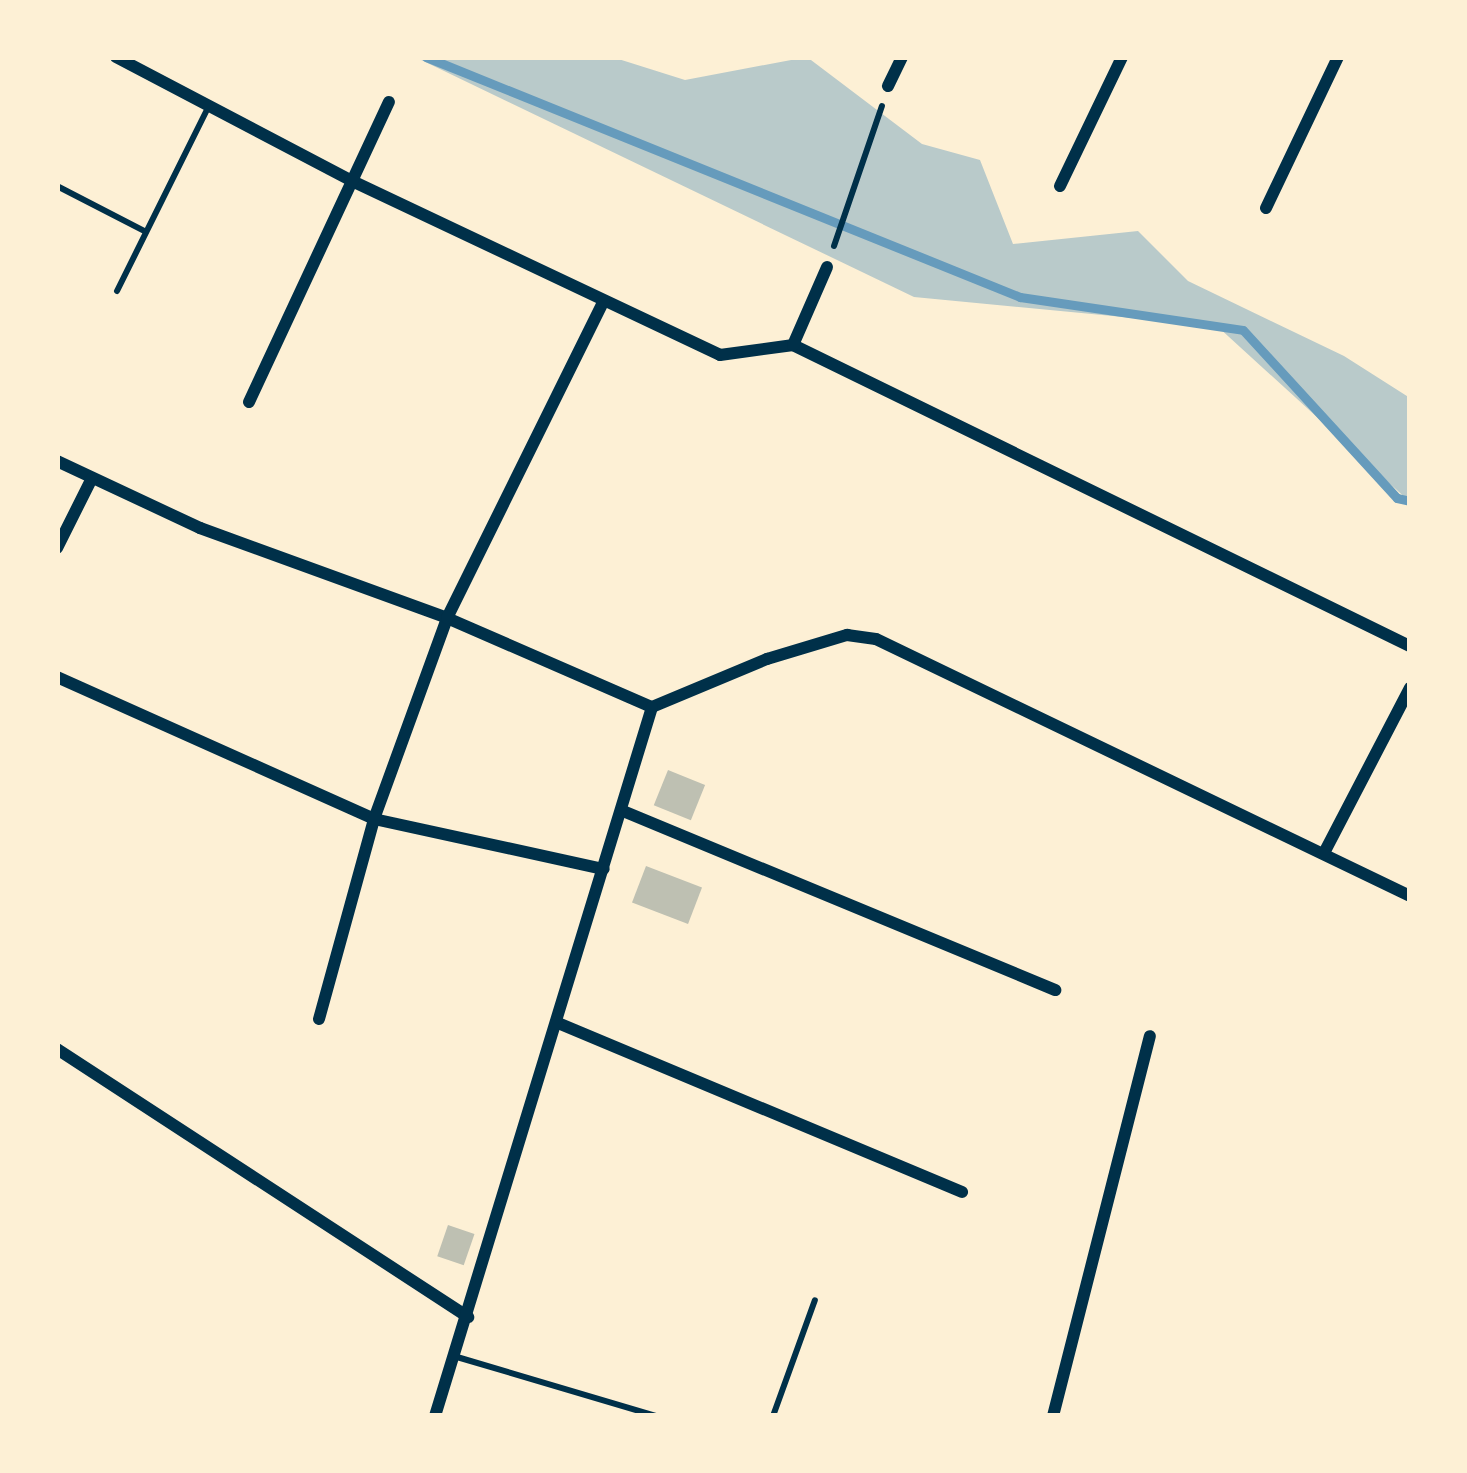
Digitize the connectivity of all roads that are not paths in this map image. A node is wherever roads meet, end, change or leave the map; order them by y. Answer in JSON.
{"nodes":[{"id":1,"x":116,"y":57,"type":"edge"},
{"id":2,"x":902,"y":57,"type":"edge"},
{"id":3,"x":1122,"y":57,"type":"edge"},
{"id":4,"x":1338,"y":57,"type":"edge"},
{"id":5,"x":889,"y":86,"type":"road end"},
{"id":6,"x":389,"y":102,"type":"dead end"},
{"id":7,"x":209,"y":105,"type":"junction"},
{"id":8,"x":350,"y":180,"type":"junction"},
{"id":9,"x":57,"y":186,"type":"edge"},
{"id":10,"x":1060,"y":186,"type":"dead end"},
{"id":11,"x":1266,"y":208,"type":"dead end"},
{"id":12,"x":146,"y":232,"type":"junction"},
{"id":13,"x":827,"y":267,"type":"road end"},
{"id":14,"x":116,"y":291,"type":"dead end"},
{"id":15,"x":604,"y":302,"type":"junction"},
{"id":16,"x":793,"y":345,"type":"junction"},
{"id":17,"x":249,"y":402,"type":"dead end"},
{"id":18,"x":57,"y":461,"type":"edge"},
{"id":19,"x":92,"y":478,"type":"junction"},
{"id":20,"x":57,"y":548,"type":"edge"},
{"id":21,"x":447,"y":618,"type":"junction"},
{"id":22,"x":1410,"y":646,"type":"edge"},
{"id":23,"x":57,"y":677,"type":"edge"},
{"id":24,"x":1410,"y":688,"type":"edge"},
{"id":25,"x":652,"y":707,"type":"junction"},
{"id":26,"x":623,"y":811,"type":"junction"},
{"id":27,"x":374,"y":819,"type":"junction"},
{"id":28,"x":1324,"y":854,"type":"junction"},
{"id":29,"x":604,"y":869,"type":"junction"},
{"id":30,"x":1410,"y":896,"type":"edge"},
{"id":31,"x":1055,"y":990,"type":"dead end"},
{"id":32,"x":319,"y":1019,"type":"dead end"},
{"id":33,"x":559,"y":1023,"type":"junction"},
{"id":34,"x":1150,"y":1036,"type":"dead end"},
{"id":35,"x":57,"y":1049,"type":"edge"},
{"id":36,"x":962,"y":1192,"type":"dead end"},
{"id":37,"x":815,"y":1300,"type":"dead end"},
{"id":38,"x":468,"y":1316,"type":"junction"},
{"id":39,"x":457,"y":1357,"type":"junction"},
{"id":40,"x":435,"y":1416,"type":"edge"},
{"id":41,"x":656,"y":1416,"type":"edge"},
{"id":42,"x":773,"y":1416,"type":"edge"},
{"id":43,"x":1053,"y":1416,"type":"edge"}],
"edges":[{"from":1,"to":7,"type":"street"},
{"from":2,"to":5,"type":"street"},
{"from":3,"to":10,"type":"street"},
{"from":4,"to":11,"type":"street"},
{"from":6,"to":8,"type":"street"},
{"from":7,"to":8,"type":"street"},
{"from":7,"to":12,"type":"lane"},
{"from":8,"to":15,"type":"street"},
{"from":8,"to":17,"type":"street"},
{"from":9,"to":12,"type":"lane"},
{"from":12,"to":14,"type":"lane"},
{"from":13,"to":16,"type":"street"},
{"from":15,"to":16,"type":"street"},
{"from":15,"to":21,"type":"street"},
{"from":16,"to":22,"type":"street"},
{"from":18,"to":19,"type":"street"},
{"from":19,"to":20,"type":"street"},
{"from":19,"to":21,"type":"street"},
{"from":21,"to":25,"type":"street"},
{"from":21,"to":27,"type":"street"},
{"from":23,"to":27,"type":"street"},
{"from":24,"to":28,"type":"street"},
{"from":25,"to":26,"type":"street"},
{"from":25,"to":28,"type":"street"},
{"from":26,"to":29,"type":"street"},
{"from":26,"to":31,"type":"street"},
{"from":27,"to":29,"type":"street"},
{"from":27,"to":32,"type":"street"},
{"from":28,"to":30,"type":"street"},
{"from":29,"to":33,"type":"street"},
{"from":33,"to":36,"type":"street"},
{"from":33,"to":38,"type":"street"},
{"from":34,"to":43,"type":"street"},
{"from":35,"to":38,"type":"street"},
{"from":37,"to":42,"type":"lane"},
{"from":38,"to":39,"type":"street"},
{"from":39,"to":40,"type":"street"},
{"from":39,"to":41,"type":"lane"}]}
